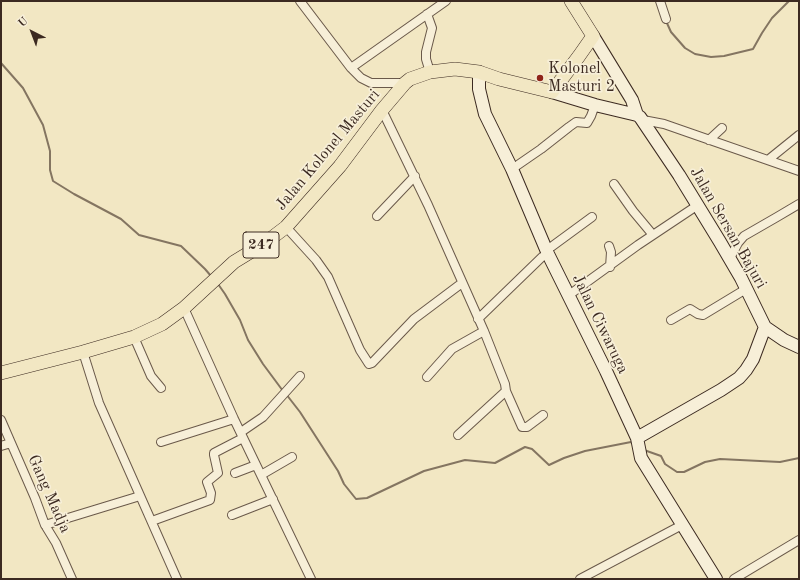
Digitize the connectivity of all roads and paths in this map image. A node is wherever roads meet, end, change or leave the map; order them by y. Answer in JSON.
{"nodes":[{"id":1,"x":300,"y":1,"type":"edge"},
{"id":2,"x":446,"y":1,"type":"edge"},
{"id":3,"x":571,"y":1,"type":"edge"},
{"id":4,"x":660,"y":1,"type":"edge"},
{"id":5,"x":428,"y":14,"type":"junction"},
{"id":6,"x":666,"y":19,"type":"dead end"},
{"id":7,"x":593,"y":36,"type":"junction"},
{"id":8,"x":351,"y":68,"type":"junction"},
{"id":9,"x":430,"y":72,"type":"junction"},
{"id":10,"x":479,"y":72,"type":"junction"},
{"id":11,"x":405,"y":83,"type":"junction"},
{"id":12,"x":552,"y":92,"type":"junction"},
{"id":13,"x":595,"y":105,"type":"junction"},
{"id":14,"x":382,"y":110,"type":"junction"},
{"id":15,"x":640,"y":118,"type":"junction"},
{"id":16,"x":722,"y":128,"type":"dead end"},
{"id":17,"x":799,"y":135,"type":"edge"},
{"id":18,"x":709,"y":140,"type":"junction"},
{"id":19,"x":768,"y":160,"type":"junction"},
{"id":20,"x":512,"y":170,"type":"junction"},
{"id":21,"x":799,"y":171,"type":"edge"},
{"id":22,"x":416,"y":176,"type":"junction"},
{"id":23,"x":614,"y":184,"type":"dead end"},
{"id":24,"x":799,"y":204,"type":"edge"},
{"id":25,"x":698,"y":205,"type":"junction"},
{"id":26,"x":377,"y":216,"type":"dead end"},
{"id":27,"x":592,"y":217,"type":"dead end"},
{"id":28,"x":286,"y":227,"type":"junction"},
{"id":29,"x":653,"y":235,"type":"junction"},
{"id":30,"x":609,"y":246,"type":"dead end"},
{"id":31,"x":547,"y":252,"type":"junction"},
{"id":32,"x":730,"y":258,"type":"junction"},
{"id":33,"x":610,"y":267,"type":"junction"},
{"id":34,"x":462,"y":283,"type":"junction"},
{"id":35,"x":746,"y":289,"type":"junction"},
{"id":36,"x":569,"y":295,"type":"junction"},
{"id":37,"x":184,"y":308,"type":"junction"},
{"id":38,"x":478,"y":319,"type":"junction"},
{"id":39,"x":671,"y":320,"type":"dead end"},
{"id":40,"x":765,"y":327,"type":"junction"},
{"id":41,"x":484,"y":331,"type":"junction"},
{"id":42,"x":134,"y":337,"type":"junction"},
{"id":43,"x":799,"y":347,"type":"edge"},
{"id":44,"x":83,"y":352,"type":"junction"},
{"id":45,"x":1,"y":373,"type":"edge"},
{"id":46,"x":300,"y":376,"type":"dead end"},
{"id":47,"x":427,"y":377,"type":"dead end"},
{"id":48,"x":161,"y":388,"type":"dead end"},
{"id":49,"x":506,"y":391,"type":"junction"},
{"id":50,"x":543,"y":415,"type":"dead end"},
{"id":51,"x":234,"y":419,"type":"junction"},
{"id":52,"x":1,"y":420,"type":"edge"},
{"id":53,"x":242,"y":435,"type":"junction"},
{"id":54,"x":458,"y":435,"type":"dead end"},
{"id":55,"x":637,"y":438,"type":"junction"},
{"id":56,"x":161,"y":442,"type":"dead end"},
{"id":57,"x":11,"y":443,"type":"junction"},
{"id":58,"x":1,"y":446,"type":"edge"},
{"id":59,"x":292,"y":457,"type":"dead end"},
{"id":60,"x":256,"y":464,"type":"junction"},
{"id":61,"x":235,"y":473,"type":"dead end"},
{"id":62,"x":261,"y":475,"type":"junction"},
{"id":63,"x":140,"y":496,"type":"junction"},
{"id":64,"x":273,"y":499,"type":"junction"},
{"id":65,"x":232,"y":515,"type":"dead end"},
{"id":66,"x":152,"y":521,"type":"junction"},
{"id":67,"x":45,"y":525,"type":"junction"},
{"id":68,"x":682,"y":525,"type":"junction"},
{"id":69,"x":799,"y":540,"type":"edge"},
{"id":70,"x":72,"y":579,"type":"edge"},
{"id":71,"x":177,"y":579,"type":"edge"},
{"id":72,"x":311,"y":579,"type":"edge"},
{"id":73,"x":580,"y":579,"type":"edge"},
{"id":74,"x":716,"y":579,"type":"edge"},
{"id":75,"x":734,"y":579,"type":"edge"}],
"edges":[{"from":1,"to":8,"type":"street"},
{"from":2,"to":5,"type":"street"},
{"from":3,"to":7,"type":"main road"},
{"from":4,"to":6,"type":"street"},
{"from":5,"to":8,"type":"street"},
{"from":5,"to":9,"type":"street"},
{"from":7,"to":12,"type":"main road"},
{"from":7,"to":15,"type":"street","name":"Jalan Sersan Bajuri"},
{"from":8,"to":11,"type":"street"},
{"from":9,"to":10,"type":"main road","name":"Jalan Kolonel Masturi","number":"247"},
{"from":9,"to":11,"type":"main road","name":"Jalan Kolonel Masturi","number":"247"},
{"from":10,"to":12,"type":"main road","name":"Jalan Kolonel Masturi","number":"247"},
{"from":10,"to":20,"type":"street","name":"Jalan Ciwaruga"},
{"from":11,"to":14,"type":"main road","name":"Jalan Kolonel Masturi","number":"247"},
{"from":12,"to":13,"type":"street"},
{"from":13,"to":15,"type":"street"},
{"from":13,"to":20,"type":"street"},
{"from":14,"to":22,"type":"street"},
{"from":14,"to":28,"type":"main road","name":"Jalan Kolonel Masturi","number":"247"},
{"from":15,"to":18,"type":"street"},
{"from":15,"to":25,"type":"street","name":"Jalan Sersan Bajuri"},
{"from":16,"to":18,"type":"street"},
{"from":17,"to":19,"type":"street"},
{"from":18,"to":19,"type":"street"},
{"from":19,"to":21,"type":"street"},
{"from":20,"to":31,"type":"street","name":"Jalan Ciwaruga"},
{"from":22,"to":26,"type":"street"},
{"from":22,"to":34,"type":"street"},
{"from":23,"to":29,"type":"street"},
{"from":24,"to":32,"type":"street"},
{"from":25,"to":29,"type":"street"},
{"from":25,"to":32,"type":"street","name":"Jalan Sersan Bajuri"},
{"from":27,"to":31,"type":"street"},
{"from":28,"to":34,"type":"street"},
{"from":28,"to":37,"type":"main road","name":"Jalan Kolonel Masturi","number":"247"},
{"from":29,"to":33,"type":"street"},
{"from":30,"to":33,"type":"street"},
{"from":31,"to":36,"type":"street","name":"Jalan Ciwaruga"},
{"from":31,"to":38,"type":"street"},
{"from":32,"to":35,"type":"street","name":"Jalan Sersan Bajuri"},
{"from":33,"to":36,"type":"street"},
{"from":34,"to":38,"type":"street"},
{"from":35,"to":39,"type":"street"},
{"from":35,"to":40,"type":"street","name":"Jalan Sersan Bajuri"},
{"from":36,"to":55,"type":"street","name":"Jalan Ciwaruga"},
{"from":37,"to":42,"type":"main road","name":"Jalan Kolonel Masturi","number":"247"},
{"from":37,"to":51,"type":"street"},
{"from":38,"to":41,"type":"street"},
{"from":40,"to":43,"type":"street","name":"Jalan Sersan Bajuri"},
{"from":40,"to":55,"type":"street"},
{"from":41,"to":47,"type":"street"},
{"from":41,"to":49,"type":"street"},
{"from":42,"to":44,"type":"main road","name":"Jalan Kolonel Masturi","number":"247"},
{"from":42,"to":48,"type":"street"},
{"from":44,"to":45,"type":"main road","name":"Jalan Kolonel Masturi","number":"247"},
{"from":44,"to":63,"type":"street"},
{"from":46,"to":53,"type":"street"},
{"from":49,"to":50,"type":"street"},
{"from":49,"to":54,"type":"street"},
{"from":51,"to":53,"type":"street"},
{"from":51,"to":56,"type":"street"},
{"from":52,"to":57,"type":"street","name":"Gang Madja"},
{"from":53,"to":60,"type":"street"},
{"from":53,"to":66,"type":"street"},
{"from":55,"to":68,"type":"street","name":"Jalan Ciwaruga"},
{"from":57,"to":58,"type":"street"},
{"from":57,"to":67,"type":"street","name":"Gang Madja"},
{"from":59,"to":62,"type":"street"},
{"from":60,"to":61,"type":"street"},
{"from":60,"to":62,"type":"street"},
{"from":62,"to":64,"type":"street"},
{"from":63,"to":66,"type":"street"},
{"from":63,"to":67,"type":"street"},
{"from":64,"to":65,"type":"street"},
{"from":64,"to":72,"type":"street"},
{"from":66,"to":71,"type":"street"},
{"from":67,"to":70,"type":"street","name":"Gang Madja"},
{"from":68,"to":73,"type":"street"},
{"from":68,"to":74,"type":"street","name":"Jalan Ciwaruga"},
{"from":69,"to":75,"type":"street"}]}
